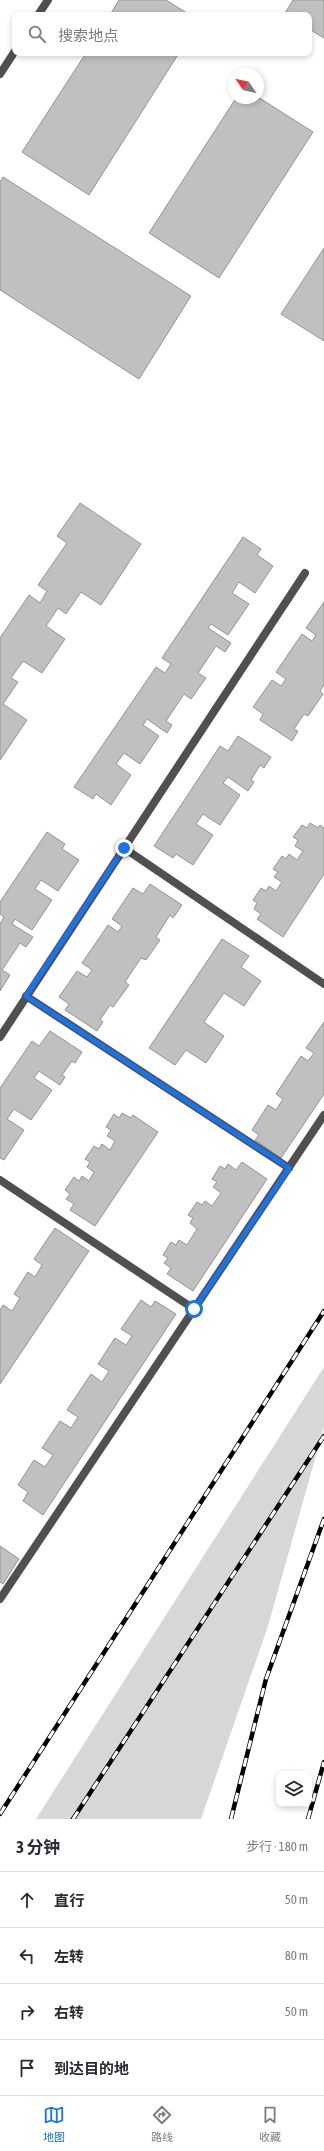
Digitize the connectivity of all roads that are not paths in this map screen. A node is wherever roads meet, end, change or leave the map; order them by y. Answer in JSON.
{"nodes":[{"id":1,"x":48,"y":0,"type":"edge"},
{"id":2,"x":40,"y":12,"type":"edge"},
{"id":3,"x":12,"y":56,"type":"edge"},
{"id":4,"x":0,"y":74,"type":"edge"},
{"id":5,"x":304,"y":573,"type":"dead end"},
{"id":6,"x":124,"y":848,"type":"junction"},
{"id":7,"x":324,"y":984,"type":"edge"},
{"id":8,"x":26,"y":996,"type":"junction"},
{"id":9,"x":0,"y":1037,"type":"edge"},
{"id":10,"x":324,"y":1115,"type":"edge"},
{"id":11,"x":289,"y":1168,"type":"junction"},
{"id":12,"x":0,"y":1180,"type":"edge"},
{"id":13,"x":194,"y":1309,"type":"junction"},
{"id":14,"x":0,"y":1599,"type":"edge"}],
"edges":[{"from":1,"to":2,"type":"lane"},
{"from":3,"to":4,"type":"lane"},
{"from":5,"to":6,"type":"lane"},
{"from":6,"to":7,"type":"lane"},
{"from":6,"to":8,"type":"lane"},
{"from":8,"to":9,"type":"lane"},
{"from":8,"to":11,"type":"lane"},
{"from":10,"to":11,"type":"lane"},
{"from":11,"to":13,"type":"lane"},
{"from":12,"to":13,"type":"lane"},
{"from":13,"to":14,"type":"lane"}]}
